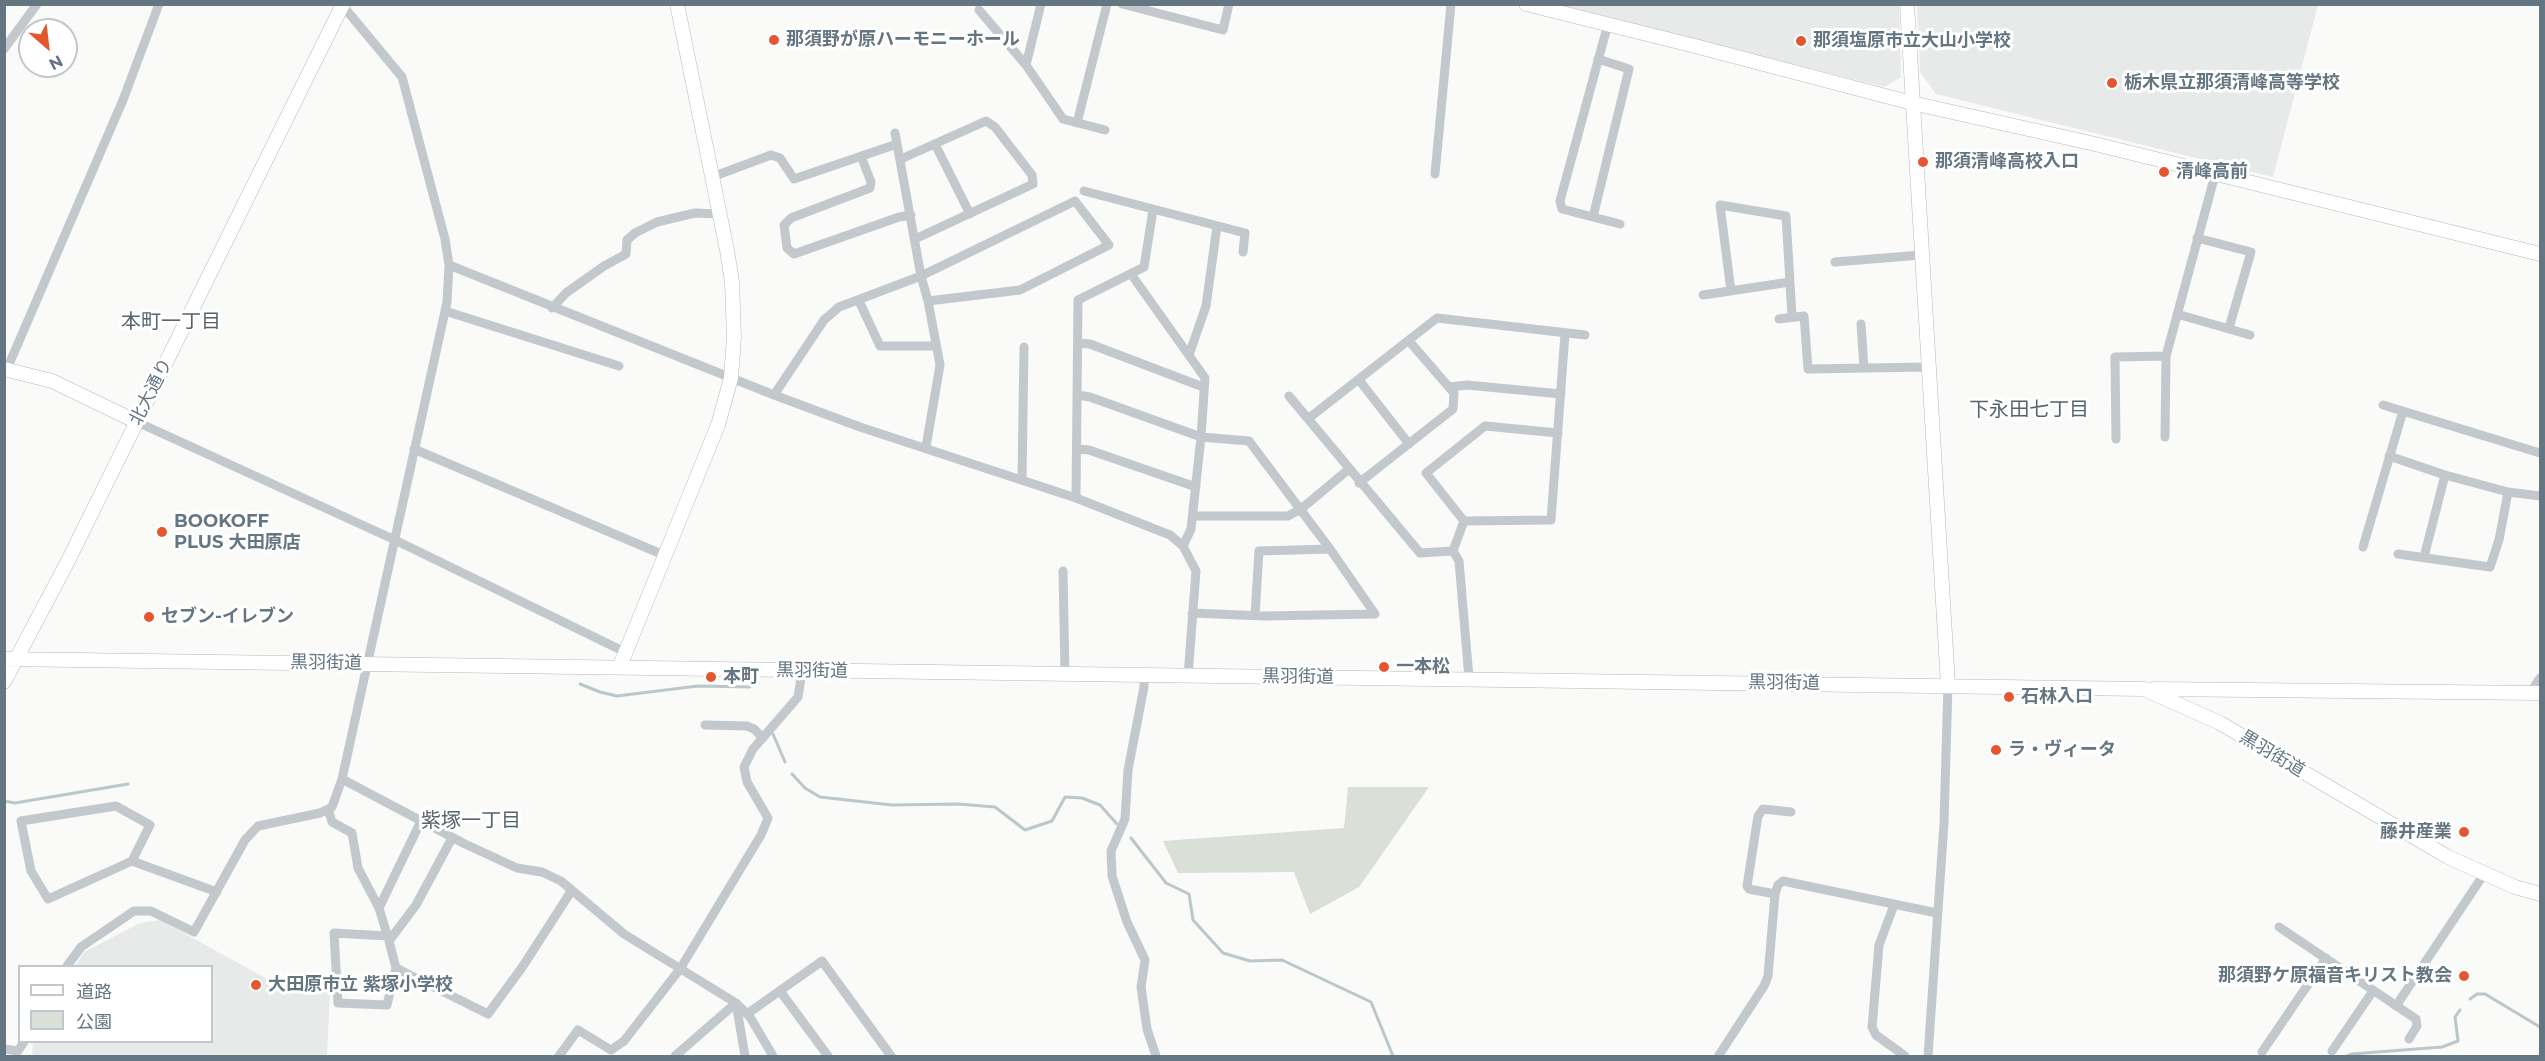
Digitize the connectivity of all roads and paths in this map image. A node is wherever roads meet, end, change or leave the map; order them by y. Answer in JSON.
{"nodes":[{"id":1,"x":37,"y":4,"type":"edge"},
{"id":2,"x":159,"y":4,"type":"edge"},
{"id":3,"x":677,"y":4,"type":"edge"},
{"id":4,"x":1041,"y":4,"type":"edge"},
{"id":5,"x":1107,"y":4,"type":"edge"},
{"id":6,"x":1122,"y":4,"type":"edge"},
{"id":7,"x":1229,"y":4,"type":"edge"},
{"id":8,"x":1451,"y":4,"type":"edge"},
{"id":9,"x":1526,"y":4,"type":"edge"},
{"id":10,"x":1907,"y":4,"type":"edge"},
{"id":11,"x":343,"y":5,"type":"edge"},
{"id":12,"x":979,"y":10,"type":"dead end"},
{"id":13,"x":1608,"y":24,"type":"junction"},
{"id":14,"x":4,"y":49,"type":"edge"},
{"id":15,"x":1598,"y":59,"type":"junction"},
{"id":16,"x":1026,"y":65,"type":"junction"},
{"id":17,"x":1912,"y":103,"type":"junction"},
{"id":18,"x":1077,"y":123,"type":"junction"},
{"id":19,"x":1105,"y":130,"type":"dead end"},
{"id":20,"x":895,"y":133,"type":"dead end"},
{"id":21,"x":897,"y":144,"type":"junction"},
{"id":22,"x":935,"y":144,"type":"junction"},
{"id":23,"x":861,"y":156,"type":"junction"},
{"id":24,"x":901,"y":159,"type":"junction"},
{"id":25,"x":1435,"y":174,"type":"dead end"},
{"id":26,"x":2216,"y":175,"type":"junction"},
{"id":27,"x":711,"y":177,"type":"junction"},
{"id":28,"x":1084,"y":191,"type":"dead end"},
{"id":29,"x":1153,"y":210,"type":"junction"},
{"id":30,"x":720,"y":214,"type":"junction"},
{"id":31,"x":970,"y":214,"type":"junction"},
{"id":32,"x":911,"y":215,"type":"junction"},
{"id":33,"x":1593,"y":218,"type":"junction"},
{"id":34,"x":1620,"y":224,"type":"dead end"},
{"id":35,"x":1217,"y":226,"type":"junction"},
{"id":36,"x":915,"y":238,"type":"junction"},
{"id":37,"x":2197,"y":238,"type":"junction"},
{"id":38,"x":1243,"y":252,"type":"dead end"},
{"id":39,"x":1921,"y":255,"type":"junction"},
{"id":40,"x":2541,"y":255,"type":"edge"},
{"id":41,"x":1835,"y":262,"type":"dead end"},
{"id":42,"x":449,"y":265,"type":"junction"},
{"id":43,"x":1131,"y":274,"type":"junction"},
{"id":44,"x":921,"y":276,"type":"junction"},
{"id":45,"x":1790,"y":282,"type":"junction"},
{"id":46,"x":1731,"y":291,"type":"junction"},
{"id":47,"x":1703,"y":295,"type":"dead end"},
{"id":48,"x":859,"y":301,"type":"junction"},
{"id":49,"x":928,"y":301,"type":"junction"},
{"id":50,"x":552,"y":308,"type":"junction"},
{"id":51,"x":445,"y":311,"type":"junction"},
{"id":52,"x":2177,"y":314,"type":"junction"},
{"id":53,"x":1792,"y":317,"type":"junction"},
{"id":54,"x":1779,"y":319,"type":"dead end"},
{"id":55,"x":1861,"y":324,"type":"dead end"},
{"id":56,"x":2229,"y":328,"type":"junction"},
{"id":57,"x":1565,"y":334,"type":"junction"},
{"id":58,"x":1585,"y":335,"type":"dead end"},
{"id":59,"x":2250,"y":335,"type":"dead end"},
{"id":60,"x":1409,"y":341,"type":"junction"},
{"id":61,"x":1078,"y":343,"type":"junction"},
{"id":62,"x":936,"y":346,"type":"junction"},
{"id":63,"x":1024,"y":347,"type":"dead end"},
{"id":64,"x":1189,"y":355,"type":"junction"},
{"id":65,"x":2166,"y":356,"type":"junction"},
{"id":66,"x":619,"y":366,"type":"dead end"},
{"id":67,"x":1928,"y":367,"type":"junction"},
{"id":68,"x":1864,"y":368,"type":"junction"},
{"id":69,"x":6,"y":369,"type":"edge"},
{"id":70,"x":730,"y":378,"type":"junction"},
{"id":71,"x":1359,"y":380,"type":"junction"},
{"id":72,"x":1203,"y":387,"type":"junction"},
{"id":73,"x":1450,"y":387,"type":"junction"},
{"id":74,"x":1561,"y":394,"type":"junction"},
{"id":75,"x":1078,"y":395,"type":"junction"},
{"id":76,"x":774,"y":396,"type":"junction"},
{"id":77,"x":1289,"y":396,"type":"dead end"},
{"id":78,"x":2384,"y":405,"type":"dead end"},
{"id":79,"x":2403,"y":411,"type":"junction"},
{"id":80,"x":1309,"y":418,"type":"junction"},
{"id":81,"x":135,"y":421,"type":"junction"},
{"id":82,"x":1558,"y":433,"type":"junction"},
{"id":83,"x":1201,"y":437,"type":"junction"},
{"id":84,"x":2165,"y":437,"type":"dead end"},
{"id":85,"x":2116,"y":439,"type":"dead end"},
{"id":86,"x":1409,"y":444,"type":"junction"},
{"id":87,"x":926,"y":447,"type":"junction"},
{"id":88,"x":414,"y":449,"type":"junction"},
{"id":89,"x":1078,"y":449,"type":"junction"},
{"id":90,"x":2541,"y":453,"type":"edge"},
{"id":91,"x":2389,"y":456,"type":"junction"},
{"id":92,"x":1349,"y":469,"type":"junction"},
{"id":93,"x":2445,"y":476,"type":"junction"},
{"id":94,"x":1022,"y":480,"type":"junction"},
{"id":95,"x":1359,"y":483,"type":"junction"},
{"id":96,"x":1196,"y":487,"type":"junction"},
{"id":97,"x":2508,"y":492,"type":"junction"},
{"id":98,"x":2541,"y":496,"type":"edge"},
{"id":99,"x":1076,"y":498,"type":"junction"},
{"id":100,"x":1300,"y":509,"type":"junction"},
{"id":101,"x":1192,"y":516,"type":"junction"},
{"id":102,"x":1464,"y":521,"type":"junction"},
{"id":103,"x":395,"y":540,"type":"junction"},
{"id":104,"x":1183,"y":546,"type":"junction"},
{"id":105,"x":2363,"y":547,"type":"dead end"},
{"id":106,"x":1330,"y":549,"type":"junction"},
{"id":107,"x":1452,"y":551,"type":"junction"},
{"id":108,"x":2398,"y":554,"type":"dead end"},
{"id":109,"x":666,"y":556,"type":"junction"},
{"id":110,"x":2424,"y":556,"type":"junction"},
{"id":111,"x":1063,"y":572,"type":"dead end"},
{"id":112,"x":1192,"y":613,"type":"junction"},
{"id":113,"x":1255,"y":615,"type":"junction"},
{"id":114,"x":626,"y":652,"type":"junction"},
{"id":115,"x":10,"y":659,"type":"edge"},
{"id":116,"x":368,"y":663,"type":"junction"},
{"id":117,"x":620,"y":666,"type":"junction"},
{"id":118,"x":802,"y":672,"type":"junction"},
{"id":119,"x":1065,"y":674,"type":"junction"},
{"id":120,"x":1144,"y":675,"type":"junction"},
{"id":121,"x":1188,"y":675,"type":"junction"},
{"id":122,"x":1469,"y":678,"type":"junction"},
{"id":123,"x":2541,"y":678,"type":"edge"},
{"id":124,"x":4,"y":682,"type":"edge"},
{"id":125,"x":1948,"y":685,"type":"junction"},
{"id":126,"x":2144,"y":690,"type":"junction"},
{"id":127,"x":2535,"y":693,"type":"edge"},
{"id":128,"x":705,"y":726,"type":"dead end"},
{"id":129,"x":763,"y":738,"type":"junction"},
{"id":130,"x":342,"y":778,"type":"junction"},
{"id":131,"x":328,"y":809,"type":"junction"},
{"id":132,"x":1791,"y":812,"type":"dead end"},
{"id":133,"x":421,"y":821,"type":"junction"},
{"id":134,"x":452,"y":838,"type":"junction"},
{"id":135,"x":132,"y":861,"type":"junction"},
{"id":136,"x":2484,"y":874,"type":"junction"},
{"id":137,"x":572,"y":890,"type":"junction"},
{"id":138,"x":217,"y":892,"type":"junction"},
{"id":139,"x":1775,"y":894,"type":"junction"},
{"id":140,"x":2541,"y":894,"type":"edge"},
{"id":141,"x":1894,"y":905,"type":"junction"},
{"id":142,"x":379,"y":908,"type":"junction"},
{"id":143,"x":1937,"y":913,"type":"junction"},
{"id":144,"x":2279,"y":927,"type":"dead end"},
{"id":145,"x":389,"y":938,"type":"junction"},
{"id":146,"x":2326,"y":958,"type":"junction"},
{"id":147,"x":68,"y":965,"type":"edge"},
{"id":148,"x":396,"y":968,"type":"junction"},
{"id":149,"x":680,"y":969,"type":"junction"},
{"id":150,"x":780,"y":991,"type":"junction"},
{"id":151,"x":2373,"y":991,"type":"junction"},
{"id":152,"x":736,"y":1003,"type":"junction"},
{"id":153,"x":2397,"y":1006,"type":"junction"},
{"id":154,"x":747,"y":1014,"type":"junction"},
{"id":155,"x":2409,"y":1039,"type":"dead end"},
{"id":156,"x":23,"y":1043,"type":"edge"},
{"id":157,"x":4,"y":1049,"type":"edge"},
{"id":158,"x":2332,"y":1051,"type":"dead end"},
{"id":159,"x":2262,"y":1052,"type":"dead end"},
{"id":160,"x":1719,"y":1055,"type":"dead end"},
{"id":161,"x":559,"y":1056,"type":"edge"},
{"id":162,"x":675,"y":1056,"type":"edge"},
{"id":163,"x":745,"y":1056,"type":"edge"},
{"id":164,"x":773,"y":1056,"type":"edge"},
{"id":165,"x":828,"y":1056,"type":"edge"},
{"id":166,"x":891,"y":1056,"type":"edge"},
{"id":167,"x":1156,"y":1056,"type":"edge"},
{"id":168,"x":1905,"y":1056,"type":"edge"},
{"id":169,"x":1928,"y":1056,"type":"edge"}],
"edges":[{"from":1,"to":14,"type":"street"},
{"from":2,"to":69,"type":"street"},
{"from":3,"to":27,"type":"street"},
{"from":4,"to":16,"type":"street"},
{"from":5,"to":18,"type":"street"},
{"from":6,"to":7,"type":"street"},
{"from":8,"to":25,"type":"street"},
{"from":9,"to":13,"type":"street"},
{"from":10,"to":17,"type":"street"},
{"from":11,"to":42,"type":"street"},
{"from":11,"to":81,"type":"street","name":"北大通り"},
{"from":12,"to":16,"type":"street"},
{"from":13,"to":15,"type":"street"},
{"from":13,"to":17,"type":"street"},
{"from":15,"to":33,"type":"street"},
{"from":15,"to":33,"type":"street"},
{"from":16,"to":18,"type":"street"},
{"from":17,"to":26,"type":"street"},
{"from":17,"to":39,"type":"street"},
{"from":18,"to":19,"type":"street"},
{"from":20,"to":21,"type":"street"},
{"from":21,"to":23,"type":"street"},
{"from":21,"to":24,"type":"street"},
{"from":22,"to":24,"type":"street"},
{"from":22,"to":31,"type":"street"},
{"from":22,"to":31,"type":"street"},
{"from":23,"to":27,"type":"street"},
{"from":23,"to":32,"type":"street"},
{"from":24,"to":32,"type":"street"},
{"from":26,"to":37,"type":"street"},
{"from":26,"to":40,"type":"street"},
{"from":27,"to":30,"type":"street"},
{"from":28,"to":29,"type":"street"},
{"from":29,"to":35,"type":"street"},
{"from":29,"to":43,"type":"street"},
{"from":30,"to":50,"type":"street"},
{"from":30,"to":70,"type":"street"},
{"from":31,"to":36,"type":"street"},
{"from":32,"to":36,"type":"street"},
{"from":33,"to":34,"type":"street"},
{"from":35,"to":38,"type":"street"},
{"from":35,"to":64,"type":"street"},
{"from":36,"to":44,"type":"street"},
{"from":37,"to":52,"type":"street"},
{"from":37,"to":56,"type":"street"},
{"from":39,"to":41,"type":"street"},
{"from":39,"to":67,"type":"street"},
{"from":42,"to":50,"type":"street"},
{"from":42,"to":51,"type":"street"},
{"from":43,"to":61,"type":"street"},
{"from":43,"to":64,"type":"street"},
{"from":44,"to":48,"type":"street"},
{"from":44,"to":49,"type":"street"},
{"from":44,"to":49,"type":"street"},
{"from":45,"to":46,"type":"street"},
{"from":45,"to":46,"type":"street"},
{"from":45,"to":53,"type":"street"},
{"from":46,"to":47,"type":"street"},
{"from":48,"to":62,"type":"street"},
{"from":48,"to":76,"type":"street"},
{"from":49,"to":62,"type":"street"},
{"from":50,"to":70,"type":"street"},
{"from":51,"to":66,"type":"street"},
{"from":51,"to":88,"type":"street"},
{"from":52,"to":56,"type":"street"},
{"from":52,"to":65,"type":"street"},
{"from":53,"to":54,"type":"street"},
{"from":53,"to":68,"type":"street"},
{"from":55,"to":68,"type":"street"},
{"from":56,"to":59,"type":"street"},
{"from":57,"to":58,"type":"street"},
{"from":57,"to":60,"type":"street"},
{"from":57,"to":74,"type":"street"},
{"from":60,"to":71,"type":"street"},
{"from":60,"to":73,"type":"street"},
{"from":61,"to":72,"type":"street"},
{"from":61,"to":75,"type":"street"},
{"from":62,"to":87,"type":"street"},
{"from":63,"to":94,"type":"street"},
{"from":64,"to":72,"type":"street"},
{"from":65,"to":84,"type":"street"},
{"from":65,"to":85,"type":"street"},
{"from":67,"to":68,"type":"street"},
{"from":67,"to":125,"type":"street"},
{"from":69,"to":81,"type":"street"},
{"from":70,"to":76,"type":"street"},
{"from":70,"to":109,"type":"street"},
{"from":71,"to":80,"type":"street"},
{"from":71,"to":86,"type":"street"},
{"from":72,"to":83,"type":"street"},
{"from":73,"to":74,"type":"street"},
{"from":73,"to":86,"type":"street"},
{"from":74,"to":82,"type":"street"},
{"from":75,"to":83,"type":"street"},
{"from":75,"to":89,"type":"street"},
{"from":76,"to":87,"type":"street"},
{"from":77,"to":80,"type":"street"},
{"from":78,"to":79,"type":"street"},
{"from":79,"to":90,"type":"street"},
{"from":79,"to":91,"type":"street"},
{"from":80,"to":92,"type":"street"},
{"from":81,"to":103,"type":"street"},
{"from":81,"to":115,"type":"street","name":"北大通り"},
{"from":82,"to":102,"type":"street"},
{"from":82,"to":102,"type":"street"},
{"from":83,"to":96,"type":"street"},
{"from":83,"to":100,"type":"street"},
{"from":86,"to":95,"type":"street"},
{"from":87,"to":94,"type":"street"},
{"from":88,"to":103,"type":"street"},
{"from":88,"to":109,"type":"street"},
{"from":89,"to":96,"type":"street"},
{"from":89,"to":99,"type":"street"},
{"from":91,"to":93,"type":"street"},
{"from":91,"to":105,"type":"street"},
{"from":92,"to":95,"type":"street"},
{"from":92,"to":100,"type":"street"},
{"from":93,"to":97,"type":"street"},
{"from":93,"to":110,"type":"street"},
{"from":94,"to":99,"type":"street"},
{"from":95,"to":107,"type":"street"},
{"from":96,"to":101,"type":"street"},
{"from":97,"to":98,"type":"street"},
{"from":97,"to":110,"type":"street"},
{"from":99,"to":104,"type":"street"},
{"from":100,"to":101,"type":"street"},
{"from":100,"to":106,"type":"street"},
{"from":101,"to":104,"type":"street"},
{"from":102,"to":107,"type":"street"},
{"from":103,"to":114,"type":"street"},
{"from":103,"to":116,"type":"street"},
{"from":104,"to":112,"type":"street"},
{"from":106,"to":113,"type":"street"},
{"from":106,"to":113,"type":"street"},
{"from":107,"to":122,"type":"street"},
{"from":108,"to":110,"type":"street"},
{"from":109,"to":114,"type":"street"},
{"from":111,"to":119,"type":"street"},
{"from":112,"to":113,"type":"street"},
{"from":112,"to":121,"type":"street"},
{"from":114,"to":117,"type":"street"},
{"from":115,"to":116,"type":"street","name":"黒羽街道"},
{"from":115,"to":124,"type":"street","name":"北大通り"},
{"from":116,"to":117,"type":"street","name":"黒羽街道"},
{"from":116,"to":130,"type":"street"},
{"from":117,"to":118,"type":"street","name":"黒羽街道"},
{"from":118,"to":119,"type":"street","name":"黒羽街道"},
{"from":118,"to":129,"type":"street"},
{"from":119,"to":120,"type":"street","name":"黒羽街道"},
{"from":120,"to":121,"type":"street","name":"黒羽街道"},
{"from":120,"to":167,"type":"street"},
{"from":121,"to":122,"type":"street","name":"黒羽街道"},
{"from":122,"to":125,"type":"street","name":"黒羽街道"},
{"from":123,"to":127,"type":"street"},
{"from":125,"to":126,"type":"street","name":"黒羽街道"},
{"from":125,"to":143,"type":"street"},
{"from":126,"to":127,"type":"street"},
{"from":126,"to":136,"type":"street","name":"黒羽街道"},
{"from":128,"to":129,"type":"street"},
{"from":129,"to":149,"type":"street"},
{"from":130,"to":131,"type":"street"},
{"from":130,"to":133,"type":"street"},
{"from":131,"to":138,"type":"street"},
{"from":131,"to":142,"type":"street"},
{"from":132,"to":139,"type":"street"},
{"from":133,"to":134,"type":"street"},
{"from":133,"to":142,"type":"street"},
{"from":134,"to":137,"type":"street"},
{"from":134,"to":145,"type":"street"},
{"from":135,"to":135,"type":"street"},
{"from":135,"to":138,"type":"street"},
{"from":136,"to":140,"type":"street","name":"黒羽街道"},
{"from":136,"to":153,"type":"street"},
{"from":137,"to":148,"type":"street"},
{"from":137,"to":149,"type":"street"},
{"from":138,"to":147,"type":"street"},
{"from":139,"to":141,"type":"street"},
{"from":139,"to":160,"type":"street"},
{"from":141,"to":143,"type":"street"},
{"from":141,"to":168,"type":"street"},
{"from":142,"to":145,"type":"street"},
{"from":143,"to":169,"type":"street"},
{"from":144,"to":146,"type":"street"},
{"from":145,"to":148,"type":"street"},
{"from":145,"to":148,"type":"street"},
{"from":146,"to":151,"type":"street"},
{"from":146,"to":159,"type":"street"},
{"from":149,"to":152,"type":"street"},
{"from":149,"to":161,"type":"street"},
{"from":150,"to":154,"type":"street"},
{"from":150,"to":165,"type":"street"},
{"from":150,"to":166,"type":"street"},
{"from":151,"to":153,"type":"street"},
{"from":151,"to":158,"type":"street"},
{"from":152,"to":154,"type":"street"},
{"from":152,"to":162,"type":"street"},
{"from":152,"to":163,"type":"street"},
{"from":153,"to":155,"type":"street"},
{"from":154,"to":164,"type":"street"},
{"from":156,"to":157,"type":"street"}]}
